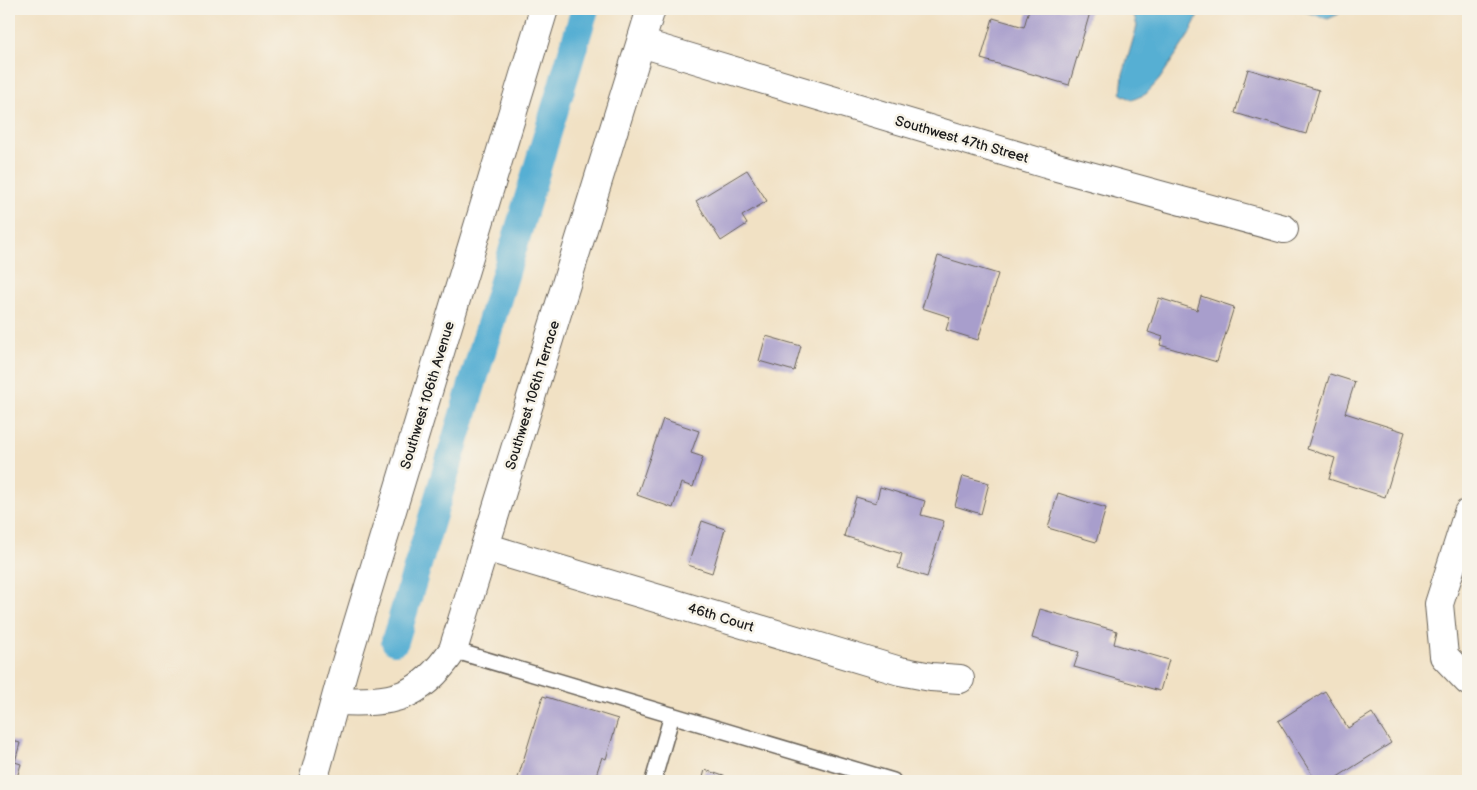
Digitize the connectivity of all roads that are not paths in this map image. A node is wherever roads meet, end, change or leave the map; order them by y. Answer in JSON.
{"nodes":[{"id":1,"x":544,"y":9,"type":"edge"},
{"id":2,"x":652,"y":9,"type":"edge"},
{"id":3,"x":641,"y":43,"type":"junction"},
{"id":4,"x":1284,"y":229,"type":"dead end"},
{"id":5,"x":1468,"y":513,"type":"edge"},
{"id":6,"x":485,"y":547,"type":"junction"},
{"id":7,"x":453,"y":650,"type":"junction"},
{"id":8,"x":960,"y":679,"type":"dead end"},
{"id":9,"x":1468,"y":681,"type":"edge"},
{"id":10,"x":336,"y":701,"type":"junction"},
{"id":11,"x":672,"y":715,"type":"junction"},
{"id":12,"x":313,"y":781,"type":"edge"},
{"id":13,"x":653,"y":781,"type":"edge"},
{"id":14,"x":892,"y":781,"type":"edge"}],
"edges":[{"from":1,"to":10,"type":"street","name":"Southwest 106th Avenue"},
{"from":2,"to":3,"type":"street","name":"Southwest 106th Terrace"},
{"from":3,"to":4,"type":"street","name":"Southwest 47th Street"},
{"from":3,"to":6,"type":"street","name":"Southwest 106th Terrace"},
{"from":5,"to":9,"type":"street"},
{"from":6,"to":7,"type":"street","name":"Southwest 106th Terrace"},
{"from":6,"to":8,"type":"street","name":"46th Court"},
{"from":7,"to":10,"type":"street","name":"Southwest 106th Terrace"},
{"from":7,"to":11,"type":"lane"},
{"from":10,"to":12,"type":"street","name":"Southwest 106th Avenue"},
{"from":11,"to":13,"type":"lane"},
{"from":11,"to":14,"type":"lane"}]}
